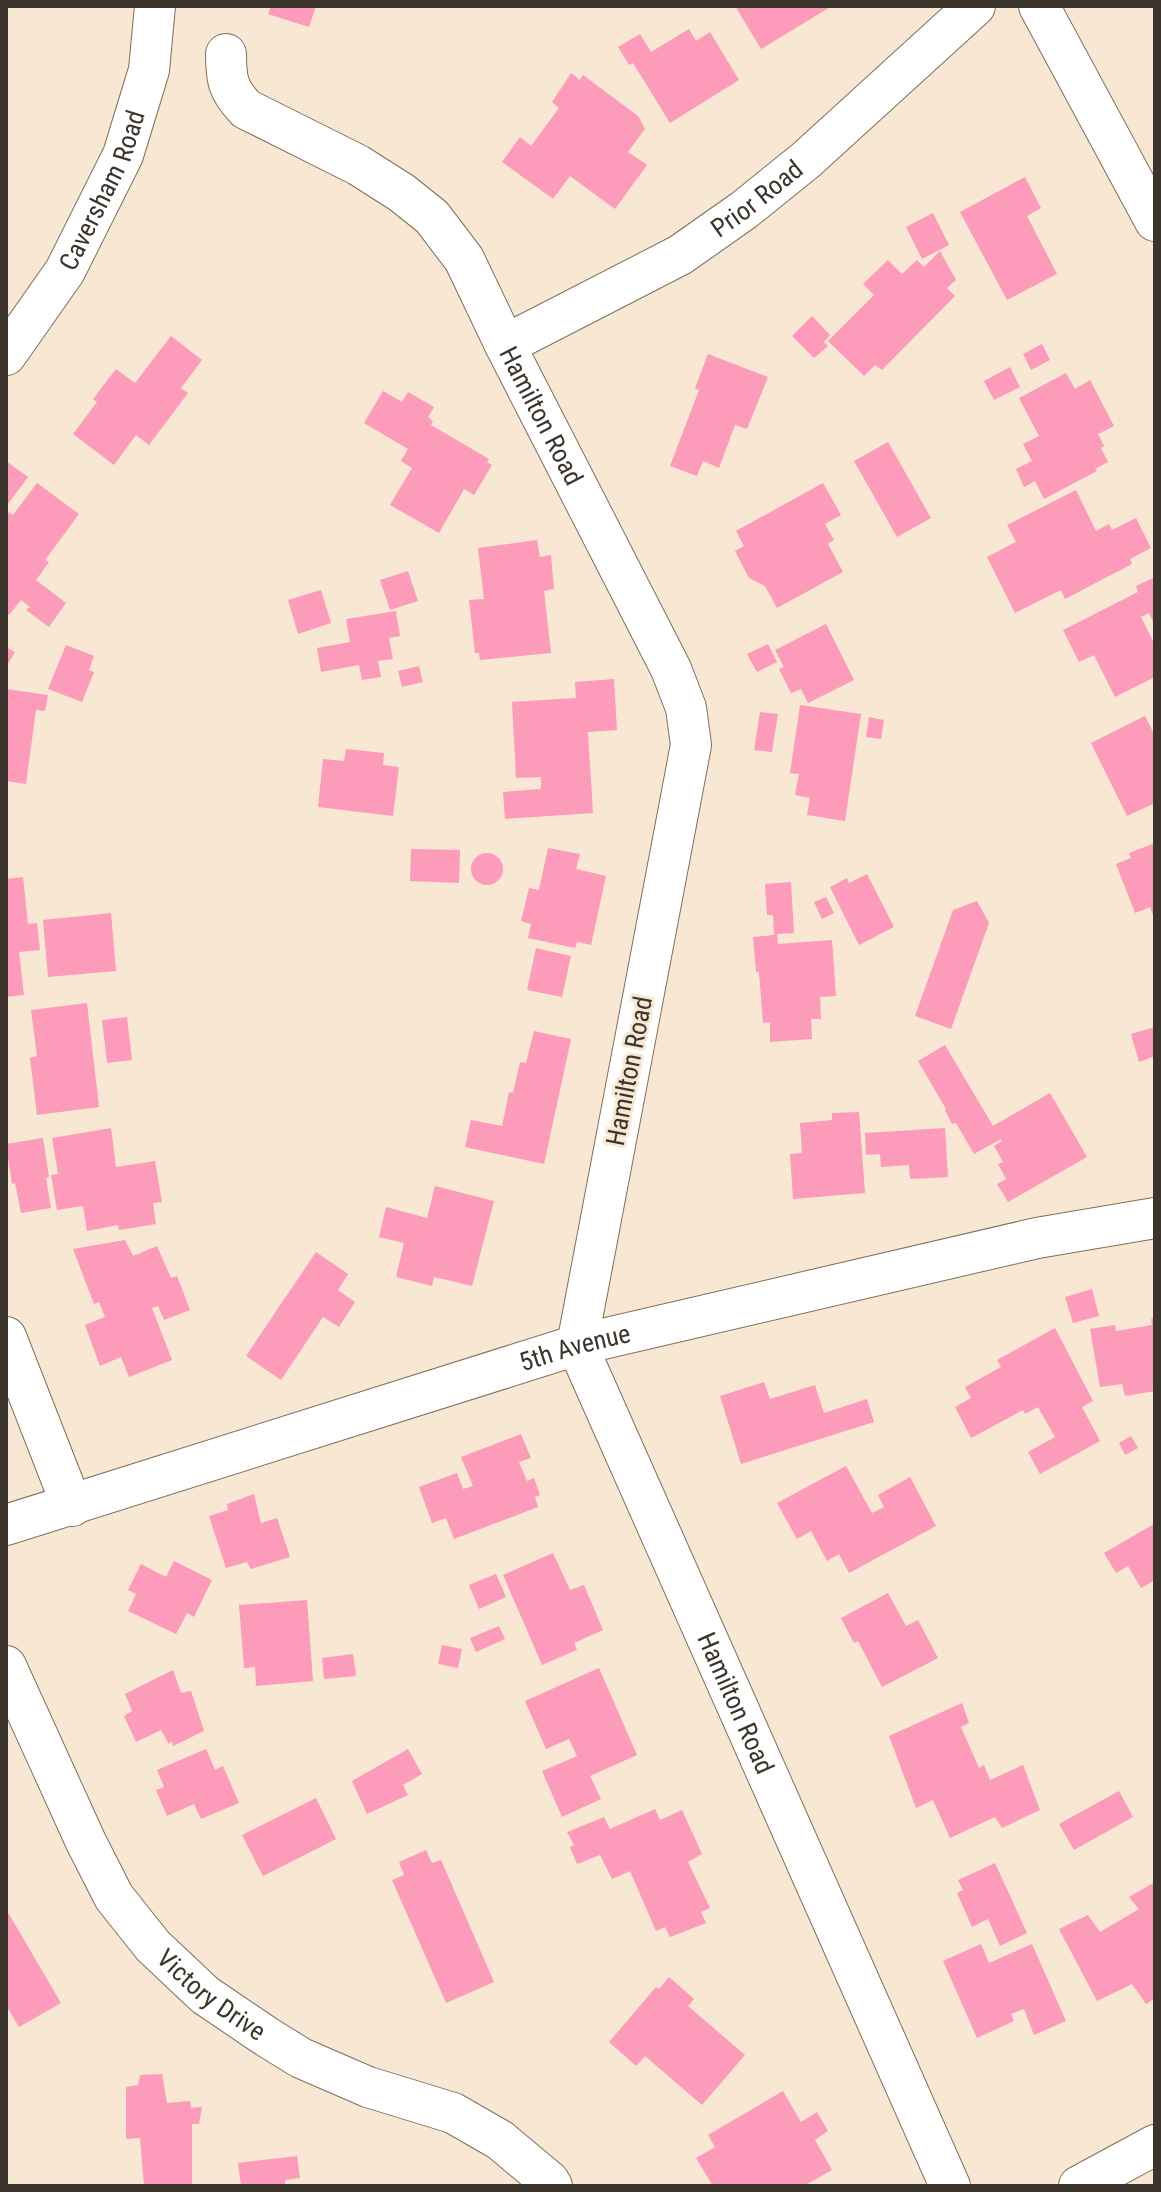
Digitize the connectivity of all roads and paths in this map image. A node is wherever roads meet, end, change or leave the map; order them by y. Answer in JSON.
{"nodes":[{"id":1,"x":155,"y":6,"type":"edge"},
{"id":2,"x":975,"y":6,"type":"edge"},
{"id":3,"x":1039,"y":6,"type":"edge"},
{"id":4,"x":226,"y":54,"type":"dead end"},
{"id":5,"x":1155,"y":221,"type":"edge"},
{"id":6,"x":505,"y":345,"type":"junction"},
{"id":7,"x":6,"y":355,"type":"edge"},
{"id":8,"x":1155,"y":1218,"type":"edge"},
{"id":9,"x":6,"y":1337,"type":"edge"},
{"id":10,"x":577,"y":1345,"type":"junction"},
{"id":11,"x":72,"y":1506,"type":"junction"},
{"id":12,"x":6,"y":1525,"type":"edge"},
{"id":13,"x":6,"y":1666,"type":"edge"},
{"id":14,"x":1155,"y":2145,"type":"edge"},
{"id":15,"x":552,"y":2186,"type":"edge"},
{"id":16,"x":950,"y":2186,"type":"edge"},
{"id":17,"x":1079,"y":2186,"type":"edge"}],
"edges":[{"from":1,"to":7,"type":"street","name":"Caversham Road"},
{"from":2,"to":6,"type":"street","name":"Prior Road"},
{"from":3,"to":5,"type":"street"},
{"from":4,"to":6,"type":"street","name":"Hamilton Road"},
{"from":6,"to":10,"type":"street","name":"Hamilton Road"},
{"from":8,"to":10,"type":"street","name":"5th Avenue"},
{"from":9,"to":11,"type":"street"},
{"from":10,"to":11,"type":"street","name":"5th Avenue"},
{"from":10,"to":16,"type":"street","name":"Hamilton Road"},
{"from":11,"to":12,"type":"street","name":"5th Avenue"},
{"from":13,"to":15,"type":"street","name":"Victory Drive"},
{"from":14,"to":17,"type":"street"}]}
